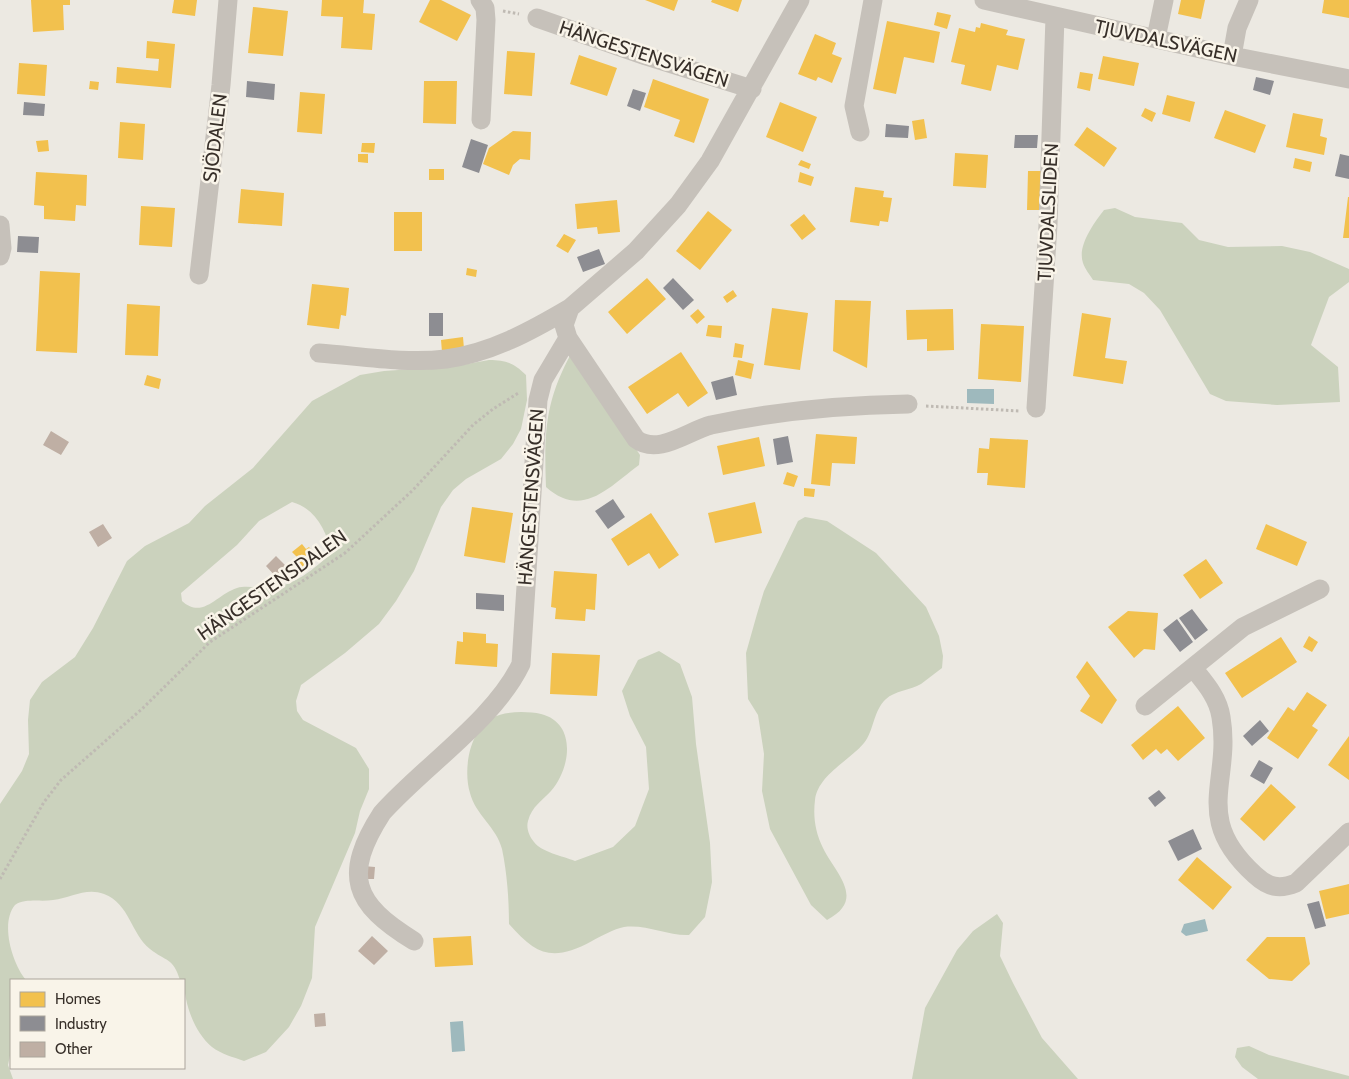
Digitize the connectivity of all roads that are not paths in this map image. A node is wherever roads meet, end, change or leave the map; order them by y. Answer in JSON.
{"nodes":[{"id":1,"x":228,"y":0,"type":"edge"},
{"id":2,"x":800,"y":0,"type":"edge"},
{"id":3,"x":872,"y":0,"type":"edge"},
{"id":4,"x":984,"y":0,"type":"edge"},
{"id":5,"x":1164,"y":0,"type":"edge"},
{"id":6,"x":1249,"y":0,"type":"edge"},
{"id":7,"x":482,"y":4,"type":"edge"},
{"id":8,"x":1055,"y":17,"type":"junction"},
{"id":9,"x":537,"y":18,"type":"road end"},
{"id":10,"x":1156,"y":38,"type":"junction"},
{"id":11,"x":1232,"y":56,"type":"junction"},
{"id":12,"x":1349,"y":79,"type":"edge"},
{"id":13,"x":752,"y":89,"type":"junction"},
{"id":14,"x":481,"y":120,"type":"dead end"},
{"id":15,"x":860,"y":132,"type":"dead end"},
{"id":16,"x":0,"y":225,"type":"edge"},
{"id":17,"x":0,"y":256,"type":"edge"},
{"id":18,"x":199,"y":275,"type":"dead end"},
{"id":19,"x":570,"y":308,"type":"junction"},
{"id":20,"x":568,"y":338,"type":"junction"},
{"id":21,"x":319,"y":353,"type":"dead end"},
{"id":22,"x":908,"y":404,"type":"road end"},
{"id":23,"x":1036,"y":408,"type":"road end"},
{"id":24,"x":1320,"y":589,"type":"dead end"},
{"id":25,"x":1193,"y":668,"type":"junction"},
{"id":26,"x":1145,"y":706,"type":"dead end"},
{"id":27,"x":1349,"y":832,"type":"edge"},
{"id":28,"x":414,"y":941,"type":"dead end"}],
"edges":[{"from":1,"to":18,"type":"street","name":"SJÖDALEN"},
{"from":2,"to":13,"type":"street","name":"HÄNGESTENSVÄGEN"},
{"from":3,"to":15,"type":"street"},
{"from":4,"to":8,"type":"street","name":"TJUVDALSVÄGEN"},
{"from":5,"to":10,"type":"street"},
{"from":6,"to":11,"type":"street"},
{"from":7,"to":14,"type":"street"},
{"from":8,"to":10,"type":"street","name":"TJUVDALSVÄGEN"},
{"from":8,"to":23,"type":"street","name":"TJUVDALSLIDEN"},
{"from":9,"to":13,"type":"street","name":"HÄNGESTENSVÄGEN"},
{"from":10,"to":11,"type":"street","name":"TJUVDALSVÄGEN"},
{"from":11,"to":12,"type":"street","name":"TJUVDALSVÄGEN"},
{"from":13,"to":19,"type":"street","name":"HÄNGESTENSVÄGEN"},
{"from":16,"to":17,"type":"street"},
{"from":19,"to":20,"type":"street"},
{"from":19,"to":21,"type":"street","name":"HÄNGESTENSVÄGEN"},
{"from":20,"to":22,"type":"street"},
{"from":20,"to":28,"type":"street","name":"HÄNGESTENSVÄGEN"},
{"from":24,"to":25,"type":"street"},
{"from":25,"to":26,"type":"street"},
{"from":25,"to":27,"type":"street"}]}
